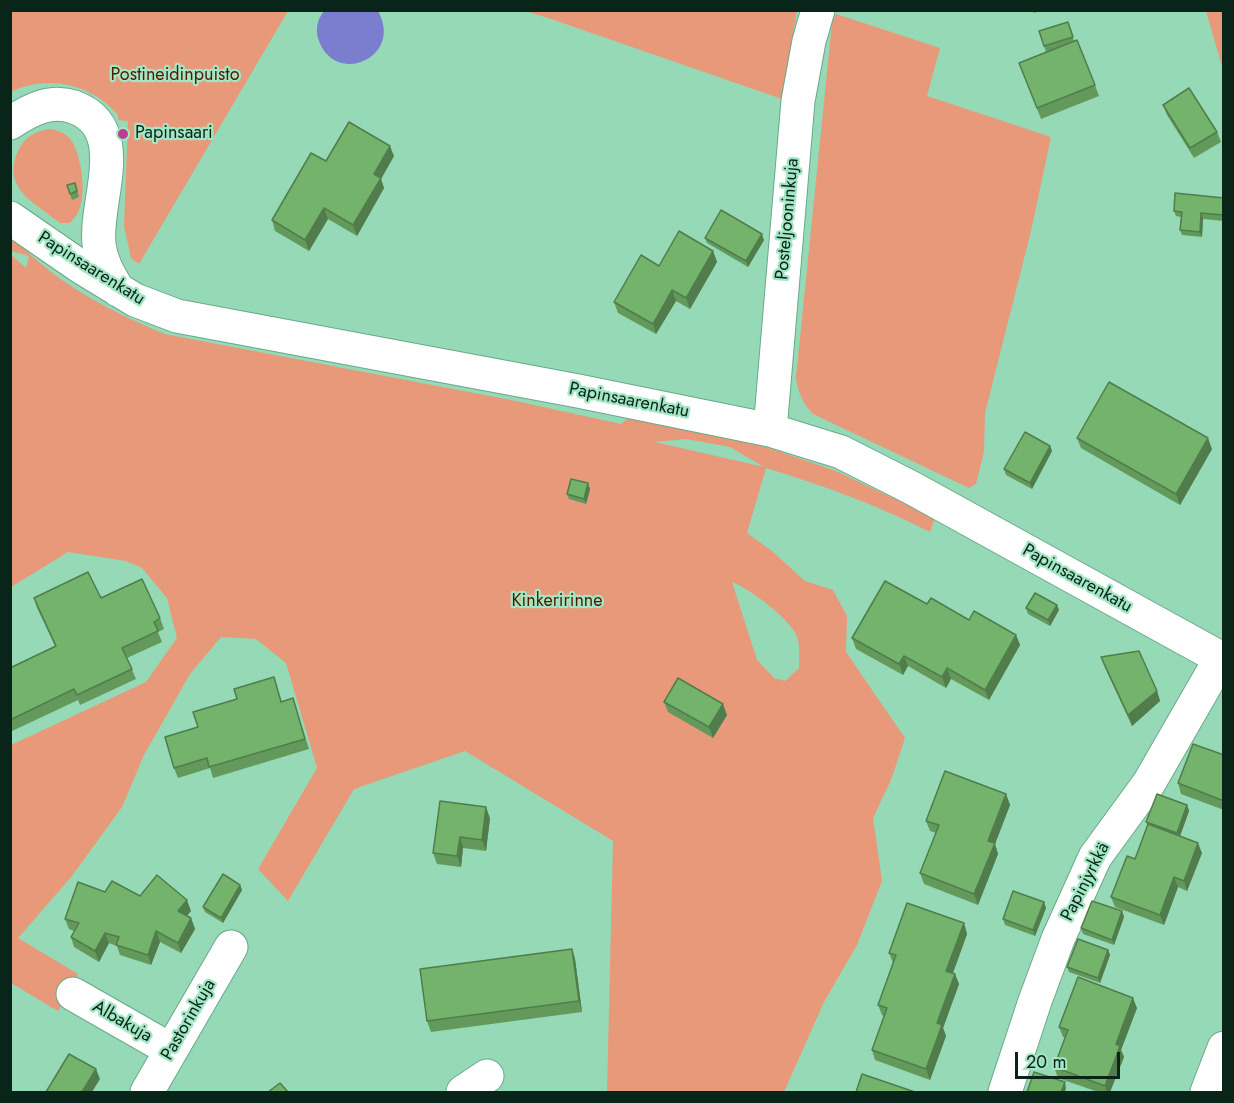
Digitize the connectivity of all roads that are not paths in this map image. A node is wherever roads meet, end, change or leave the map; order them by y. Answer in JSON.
{"nodes":[{"id":1,"x":818,"y":10,"type":"edge"},
{"id":2,"x":10,"y":123,"type":"edge"},
{"id":3,"x":10,"y":218,"type":"edge"},
{"id":4,"x":118,"y":290,"type":"junction"},
{"id":5,"x":770,"y":430,"type":"junction"},
{"id":6,"x":1222,"y":659,"type":"edge"},
{"id":7,"x":231,"y":947,"type":"dead end"},
{"id":8,"x":73,"y":994,"type":"dead end"},
{"id":9,"x":1224,"y":1048,"type":"edge"},
{"id":10,"x":171,"y":1050,"type":"junction"},
{"id":11,"x":147,"y":1092,"type":"edge"},
{"id":12,"x":1005,"y":1092,"type":"edge"},
{"id":13,"x":1207,"y":1092,"type":"edge"}],
"edges":[{"from":1,"to":5,"type":"street","name":"Posteljooninkuja"},
{"from":2,"to":4,"type":"street"},
{"from":3,"to":4,"type":"street","name":"Papinsaarenkatu"},
{"from":4,"to":5,"type":"street","name":"Papinsaarenkatu"},
{"from":5,"to":6,"type":"street","name":"Papinsaarenkatu"},
{"from":6,"to":12,"type":"street","name":"Papinjyrkkä"},
{"from":7,"to":10,"type":"street","name":"Pastorinkuja"},
{"from":8,"to":10,"type":"street","name":"Albakuja"},
{"from":9,"to":13,"type":"street"},
{"from":10,"to":11,"type":"street","name":"Pastorinkuja"}]}
